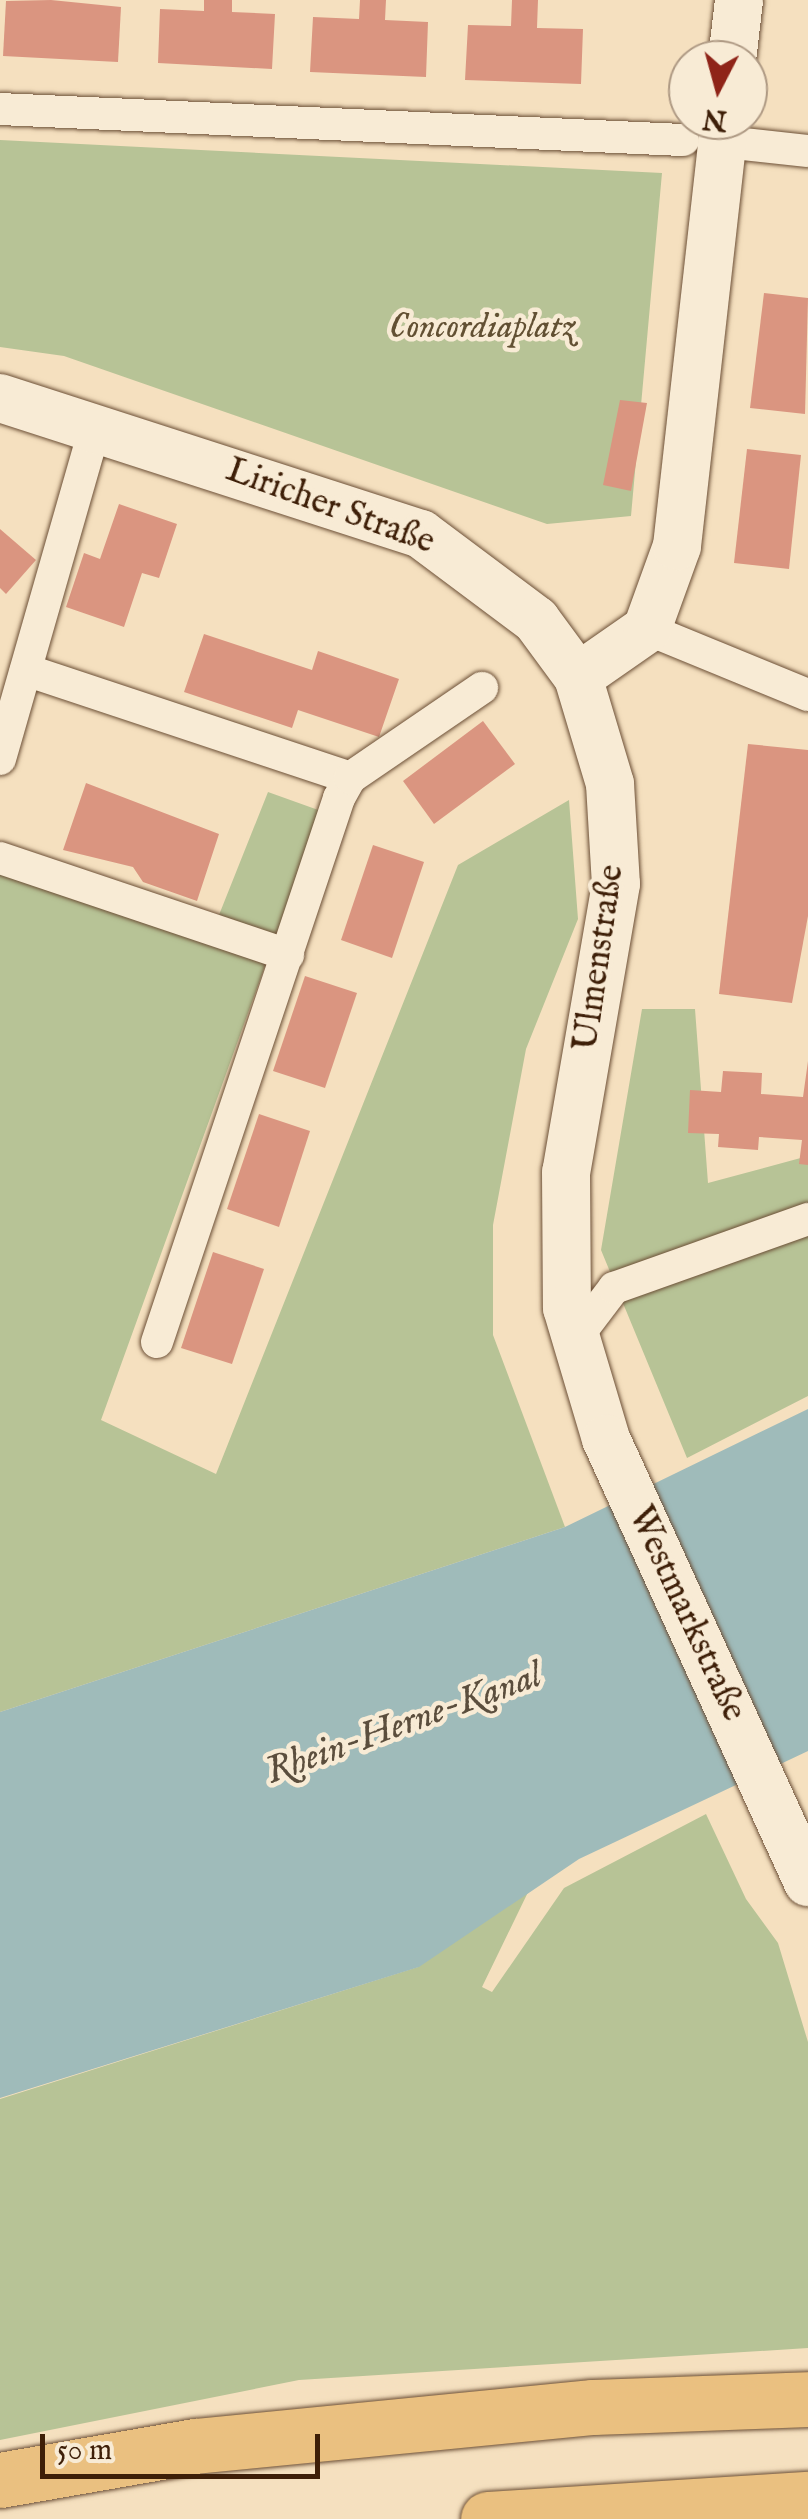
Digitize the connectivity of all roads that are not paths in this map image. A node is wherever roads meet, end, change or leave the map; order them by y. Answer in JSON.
{"nodes":[{"id":1,"x":739,"y":0,"type":"edge"},
{"id":2,"x":734,"y":40,"type":"edge"},
{"id":3,"x":0,"y":110,"type":"edge"},
{"id":4,"x":668,"y":133,"type":"edge"},
{"id":5,"x":711,"y":140,"type":"edge"},
{"id":6,"x":747,"y":140,"type":"edge"},
{"id":7,"x":808,"y":150,"type":"edge"},
{"id":8,"x":0,"y":398,"type":"edge"},
{"id":9,"x":96,"y":424,"type":"junction"},
{"id":10,"x":647,"y":629,"type":"junction"},
{"id":11,"x":26,"y":670,"type":"junction"},
{"id":12,"x":578,"y":677,"type":"junction"},
{"id":13,"x":482,"y":688,"type":"dead end"},
{"id":14,"x":808,"y":695,"type":"edge"},
{"id":15,"x":0,"y":759,"type":"edge"},
{"id":16,"x":350,"y":778,"type":"junction"},
{"id":17,"x":0,"y":858,"type":"edge"},
{"id":18,"x":288,"y":956,"type":"junction"},
{"id":19,"x":808,"y":1219,"type":"edge"},
{"id":20,"x":157,"y":1342,"type":"dead end"},
{"id":21,"x":573,"y":1342,"type":"junction"},
{"id":22,"x":808,"y":1882,"type":"edge"},
{"id":23,"x":808,"y":2399,"type":"edge"},
{"id":24,"x":0,"y":2480,"type":"edge"},
{"id":25,"x":808,"y":2500,"type":"edge"},
{"id":26,"x":488,"y":2519,"type":"edge"}],
"edges":[{"from":1,"to":2,"type":"street"},
{"from":3,"to":4,"type":"street"},
{"from":5,"to":10,"type":"street"},
{"from":6,"to":7,"type":"street"},
{"from":8,"to":9,"type":"street","name":"Liricher Straße"},
{"from":9,"to":11,"type":"street"},
{"from":9,"to":12,"type":"street","name":"Liricher Straße"},
{"from":10,"to":12,"type":"street"},
{"from":10,"to":14,"type":"street"},
{"from":11,"to":15,"type":"street"},
{"from":11,"to":16,"type":"street"},
{"from":12,"to":21,"type":"street","name":"Ulmenstraße"},
{"from":13,"to":16,"type":"street"},
{"from":16,"to":18,"type":"street"},
{"from":17,"to":18,"type":"street"},
{"from":18,"to":20,"type":"street"},
{"from":19,"to":21,"type":"street"},
{"from":21,"to":22,"type":"street","name":"Westmarkstraße"},
{"from":23,"to":24,"type":"highway"},
{"from":25,"to":26,"type":"highway"}]}
